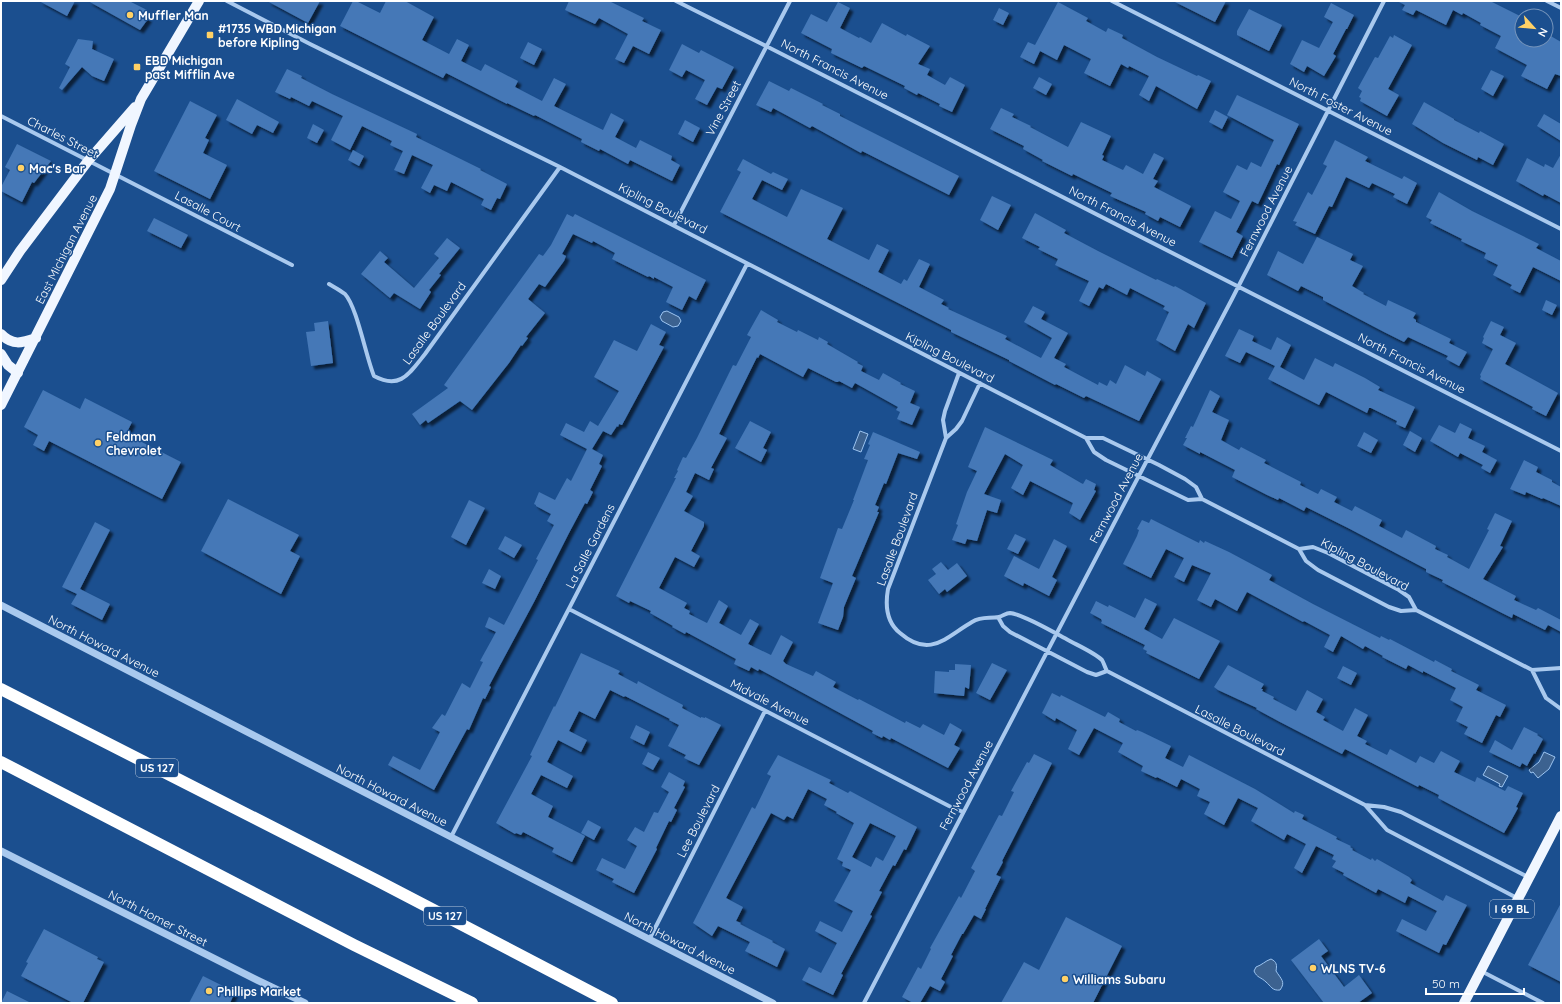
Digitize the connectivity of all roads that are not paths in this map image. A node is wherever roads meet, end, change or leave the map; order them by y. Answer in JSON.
{"nodes":[{"id":1,"x":199,"y":1,"type":"edge"},
{"id":2,"x":227,"y":1,"type":"edge"},
{"id":3,"x":676,"y":1,"type":"edge"},
{"id":4,"x":790,"y":1,"type":"edge"},
{"id":5,"x":1112,"y":1,"type":"edge"},
{"id":6,"x":1384,"y":1,"type":"edge"},
{"id":7,"x":1547,"y":1,"type":"edge"},
{"id":8,"x":1561,"y":8,"type":"edge"},
{"id":9,"x":766,"y":46,"type":"junction"},
{"id":10,"x":141,"y":99,"type":"junction"},
{"id":11,"x":1328,"y":111,"type":"junction"},
{"id":12,"x":1,"y":116,"type":"edge"},
{"id":13,"x":88,"y":161,"type":"junction"},
{"id":14,"x":560,"y":167,"type":"junction"},
{"id":15,"x":115,"y":175,"type":"junction"},
{"id":16,"x":674,"y":225,"type":"junction"},
{"id":17,"x":1561,"y":229,"type":"edge"},
{"id":18,"x":747,"y":264,"type":"junction"},
{"id":19,"x":292,"y":265,"type":"dead end"},
{"id":20,"x":1,"y":280,"type":"edge"},
{"id":21,"x":329,"y":284,"type":"dead end"},
{"id":22,"x":1239,"y":286,"type":"junction"},
{"id":23,"x":1,"y":334,"type":"edge"},
{"id":24,"x":36,"y":338,"type":"junction"},
{"id":25,"x":1,"y":354,"type":"edge"},
{"id":26,"x":18,"y":373,"type":"junction"},
{"id":27,"x":959,"y":373,"type":"junction"},
{"id":28,"x":980,"y":383,"type":"junction"},
{"id":29,"x":1,"y":405,"type":"edge"},
{"id":30,"x":946,"y":438,"type":"junction"},
{"id":31,"x":1086,"y":438,"type":"junction"},
{"id":32,"x":1561,"y":451,"type":"edge"},
{"id":33,"x":1147,"y":460,"type":"junction"},
{"id":34,"x":1139,"y":476,"type":"junction"},
{"id":35,"x":1202,"y":499,"type":"junction"},
{"id":36,"x":1299,"y":549,"type":"junction"},
{"id":37,"x":1,"y":605,"type":"edge"},
{"id":38,"x":569,"y":609,"type":"junction"},
{"id":39,"x":1416,"y":610,"type":"junction"},
{"id":40,"x":998,"y":617,"type":"junction"},
{"id":41,"x":1057,"y":634,"type":"junction"},
{"id":42,"x":1048,"y":652,"type":"junction"},
{"id":43,"x":1561,"y":668,"type":"edge"},
{"id":44,"x":1532,"y":670,"type":"junction"},
{"id":45,"x":1107,"y":671,"type":"junction"},
{"id":46,"x":1,"y":689,"type":"edge"},
{"id":47,"x":1561,"y":709,"type":"edge"},
{"id":48,"x":766,"y":711,"type":"junction"},
{"id":49,"x":1,"y":762,"type":"edge"},
{"id":50,"x":1365,"y":806,"type":"junction"},
{"id":51,"x":963,"y":812,"type":"junction"},
{"id":52,"x":1561,"y":816,"type":"edge"},
{"id":53,"x":1558,"y":827,"type":"edge"},
{"id":54,"x":451,"y":838,"type":"junction"},
{"id":55,"x":1,"y":851,"type":"edge"},
{"id":56,"x":1529,"y":878,"type":"junction"},
{"id":57,"x":1518,"y":899,"type":"junction"},
{"id":58,"x":649,"y":940,"type":"junction"},
{"id":59,"x":1481,"y":971,"type":"junction"},
{"id":60,"x":571,"y":982,"type":"junction"},
{"id":61,"x":305,"y":1003,"type":"edge"},
{"id":62,"x":472,"y":1003,"type":"edge"},
{"id":63,"x":612,"y":1003,"type":"edge"},
{"id":64,"x":620,"y":1003,"type":"edge"},
{"id":65,"x":773,"y":1003,"type":"edge"},
{"id":66,"x":864,"y":1003,"type":"edge"},
{"id":67,"x":1464,"y":1003,"type":"edge"},
{"id":68,"x":1543,"y":1003,"type":"edge"}],
"edges":[{"from":1,"to":10,"type":"main road","name":"East Michigan Avenue"},
{"from":2,"to":14,"type":"street","name":"Kipling Boulevard"},
{"from":3,"to":9,"type":"street","name":"North Francis Avenue"},
{"from":4,"to":9,"type":"street","name":"Vine Street"},
{"from":5,"to":11,"type":"street","name":"North Foster Avenue"},
{"from":6,"to":11,"type":"street","name":"Fernwood Avenue"},
{"from":7,"to":8,"type":"street"},
{"from":9,"to":16,"type":"street","name":"Vine Street"},
{"from":9,"to":22,"type":"street","name":"North Francis Avenue"},
{"from":10,"to":13,"type":"main road","name":"East Michigan Avenue"},
{"from":10,"to":15,"type":"main road","name":"East Michigan Avenue"},
{"from":11,"to":17,"type":"street","name":"North Foster Avenue"},
{"from":11,"to":22,"type":"street","name":"Fernwood Avenue"},
{"from":12,"to":13,"type":"street","name":"Charles Street"},
{"from":13,"to":15,"type":"street","name":"Charles Street"},
{"from":13,"to":20,"type":"main road","name":"East Michigan Avenue"},
{"from":14,"to":16,"type":"street","name":"Kipling Boulevard"},
{"from":14,"to":21,"type":"street","name":"Lasalle Boulevard"},
{"from":15,"to":19,"type":"street","name":"Lasalle Court"},
{"from":15,"to":24,"type":"main road","name":"East Michigan Avenue"},
{"from":16,"to":18,"type":"street","name":"Kipling Boulevard"},
{"from":18,"to":27,"type":"street","name":"Kipling Boulevard"},
{"from":18,"to":38,"type":"street","name":"La Salle Gardens"},
{"from":22,"to":32,"type":"street","name":"North Francis Avenue"},
{"from":22,"to":33,"type":"street","name":"Fernwood Avenue"},
{"from":23,"to":24,"type":"main road"},
{"from":24,"to":26,"type":"main road","name":"East Michigan Avenue"},
{"from":25,"to":26,"type":"main road"},
{"from":26,"to":29,"type":"main road","name":"East Michigan Avenue"},
{"from":27,"to":28,"type":"street","name":"Kipling Boulevard"},
{"from":27,"to":30,"type":"street","name":"Lasalle Boulevard"},
{"from":28,"to":30,"type":"street","name":"Lasalle Boulevard"},
{"from":28,"to":31,"type":"street","name":"Kipling Boulevard"},
{"from":30,"to":40,"type":"street","name":"Lasalle Boulevard"},
{"from":31,"to":33,"type":"street","name":"Kipling Boulevard"},
{"from":31,"to":34,"type":"street","name":"Kipling Boulevard"},
{"from":33,"to":34,"type":"street","name":"Fernwood Avenue"},
{"from":33,"to":35,"type":"street","name":"Kipling Boulevard"},
{"from":34,"to":35,"type":"street","name":"Kipling Boulevard"},
{"from":34,"to":41,"type":"street","name":"Fernwood Avenue"},
{"from":35,"to":36,"type":"street","name":"Kipling Boulevard"},
{"from":36,"to":39,"type":"street","name":"Kipling Boulevard"},
{"from":36,"to":39,"type":"street","name":"Kipling Boulevard"},
{"from":37,"to":54,"type":"street","name":"North Howard Avenue"},
{"from":38,"to":48,"type":"street","name":"Midvale Avenue"},
{"from":38,"to":54,"type":"street","name":"La Salle Gardens"},
{"from":39,"to":44,"type":"street","name":"Kipling Boulevard"},
{"from":40,"to":41,"type":"street","name":"Lasalle Boulevard"},
{"from":40,"to":42,"type":"street"},
{"from":41,"to":42,"type":"street","name":"Fernwood Avenue"},
{"from":41,"to":45,"type":"street","name":"Lasalle Boulevard"},
{"from":42,"to":45,"type":"street"},
{"from":42,"to":51,"type":"street","name":"Fernwood Avenue"},
{"from":43,"to":44,"type":"street"},
{"from":44,"to":47,"type":"street"},
{"from":45,"to":50,"type":"street","name":"Lasalle Boulevard"},
{"from":46,"to":60,"type":"highway","number":"US 127"},
{"from":48,"to":51,"type":"street","name":"Midvale Avenue"},
{"from":48,"to":58,"type":"street","name":"Lee Boulevard"},
{"from":49,"to":62,"type":"highway"},
{"from":50,"to":56,"type":"street","name":"Lasalle Boulevard"},
{"from":50,"to":57,"type":"street","name":"Lasalle Boulevard"},
{"from":51,"to":66,"type":"street","name":"Fernwood Avenue"},
{"from":52,"to":53,"type":"main road","number":"I 69 BL"},
{"from":53,"to":56,"type":"main road","number":"I 69 BL"},
{"from":54,"to":58,"type":"street","name":"North Howard Avenue"},
{"from":55,"to":61,"type":"street","name":"North Homer Street"},
{"from":56,"to":57,"type":"main road","number":"I 69 BL"},
{"from":57,"to":59,"type":"main road","number":"I 69 BL"},
{"from":58,"to":65,"type":"street","name":"North Howard Avenue"},
{"from":59,"to":67,"type":"main road","number":"I 69 BL"},
{"from":59,"to":68,"type":"street"},
{"from":60,"to":63,"type":"highway","number":"US 127"},
{"from":60,"to":64,"type":"highway"}]}
